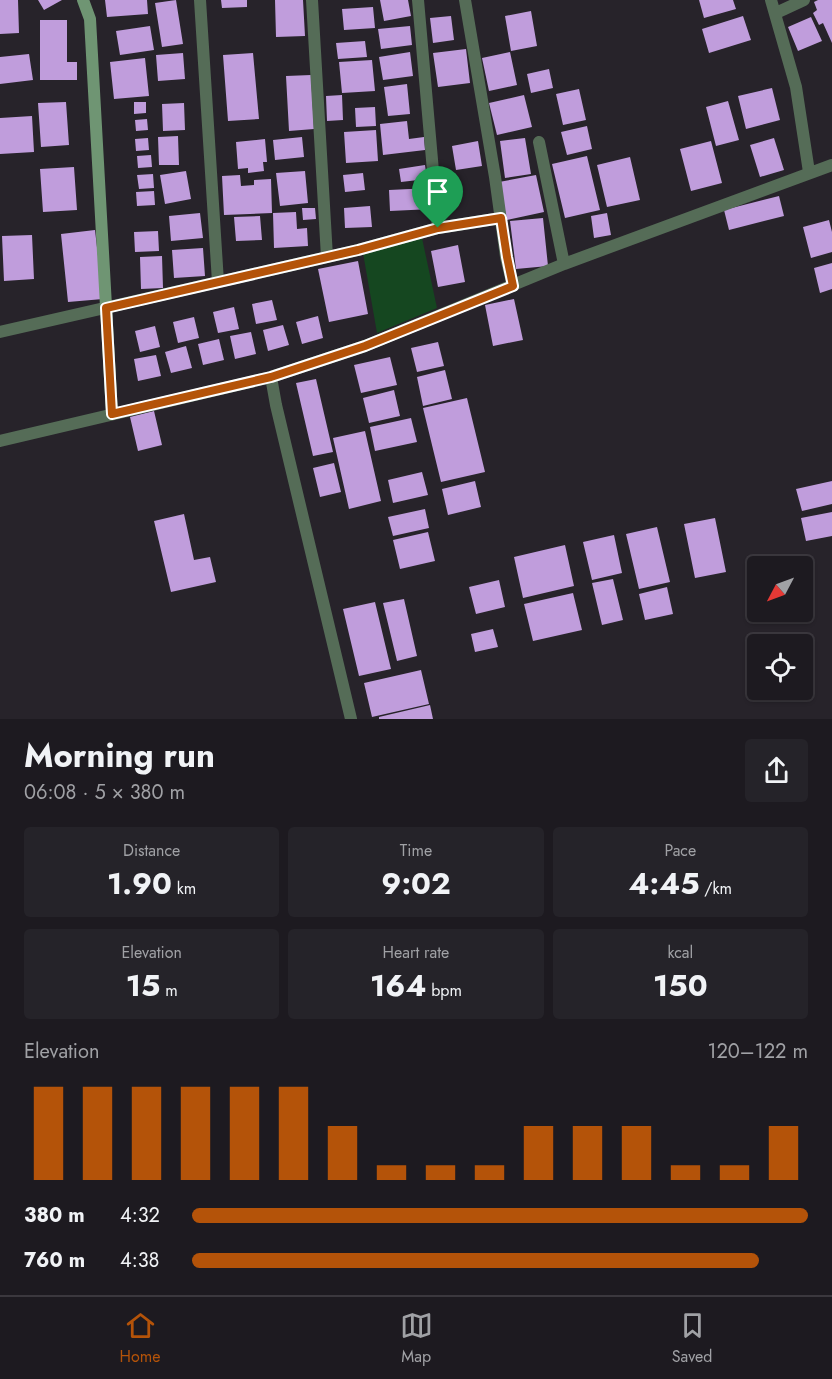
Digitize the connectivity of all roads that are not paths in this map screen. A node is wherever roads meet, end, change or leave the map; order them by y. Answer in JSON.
{"nodes":[{"id":1,"x":83,"y":0,"type":"edge"},
{"id":2,"x":200,"y":0,"type":"edge"},
{"id":3,"x":312,"y":0,"type":"edge"},
{"id":4,"x":418,"y":0,"type":"edge"},
{"id":5,"x":465,"y":0,"type":"edge"},
{"id":6,"x":771,"y":0,"type":"edge"},
{"id":7,"x":804,"y":0,"type":"edge"},
{"id":8,"x":777,"y":13,"type":"junction"},
{"id":9,"x":538,"y":142,"type":"dead end"},
{"id":10,"x":832,"y":165,"type":"edge"},
{"id":11,"x":809,"y":172,"type":"junction"},
{"id":12,"x":501,"y":218,"type":"junction"},
{"id":13,"x":438,"y":228,"type":"junction"},
{"id":14,"x":327,"y":257,"type":"junction"},
{"id":15,"x":564,"y":264,"type":"junction"},
{"id":16,"x":218,"y":282,"type":"junction"},
{"id":17,"x":513,"y":286,"type":"junction"},
{"id":18,"x":106,"y":308,"type":"junction"},
{"id":19,"x":0,"y":332,"type":"edge"},
{"id":20,"x":271,"y":377,"type":"junction"},
{"id":21,"x":112,"y":414,"type":"junction"},
{"id":22,"x":0,"y":441,"type":"edge"},
{"id":23,"x":351,"y":719,"type":"edge"}],
"edges":[{"from":1,"to":18,"type":"street"},
{"from":2,"to":16,"type":"street"},
{"from":3,"to":14,"type":"street"},
{"from":4,"to":13,"type":"street"},
{"from":5,"to":12,"type":"street"},
{"from":6,"to":8,"type":"street"},
{"from":7,"to":8,"type":"street"},
{"from":8,"to":11,"type":"street"},
{"from":9,"to":15,"type":"street"},
{"from":10,"to":11,"type":"street"},
{"from":11,"to":15,"type":"street"},
{"from":12,"to":13,"type":"street"},
{"from":12,"to":17,"type":"street"},
{"from":13,"to":14,"type":"street"},
{"from":14,"to":16,"type":"street"},
{"from":15,"to":17,"type":"street"},
{"from":16,"to":18,"type":"street"},
{"from":17,"to":20,"type":"street"},
{"from":18,"to":19,"type":"street"},
{"from":18,"to":21,"type":"street"},
{"from":20,"to":21,"type":"street"},
{"from":20,"to":23,"type":"street"},
{"from":21,"to":22,"type":"street"}]}
